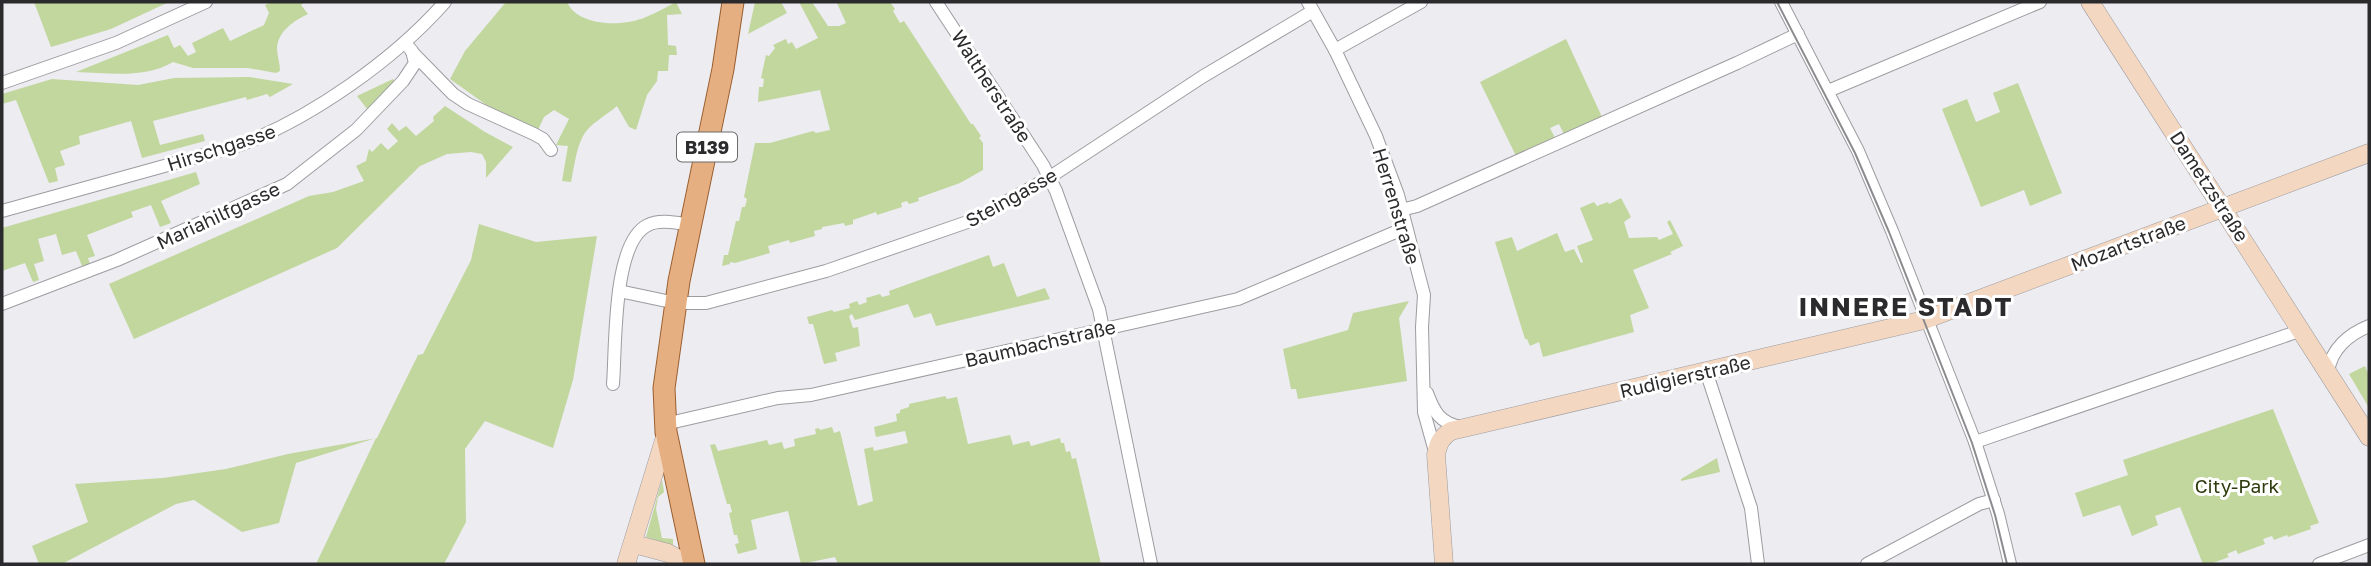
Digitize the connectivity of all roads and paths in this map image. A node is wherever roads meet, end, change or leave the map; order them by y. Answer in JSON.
{"nodes":[{"id":1,"x":206,"y":2,"type":"edge"},
{"id":2,"x":444,"y":2,"type":"edge"},
{"id":3,"x":733,"y":2,"type":"edge"},
{"id":4,"x":936,"y":2,"type":"edge"},
{"id":5,"x":1421,"y":2,"type":"edge"},
{"id":6,"x":1781,"y":2,"type":"edge"},
{"id":7,"x":2040,"y":2,"type":"edge"},
{"id":8,"x":2090,"y":2,"type":"edge"},
{"id":9,"x":1311,"y":6,"type":"edge"},
{"id":10,"x":1798,"y":34,"type":"junction"},
{"id":11,"x":408,"y":47,"type":"junction"},
{"id":12,"x":1335,"y":51,"type":"junction"},
{"id":13,"x":2,"y":83,"type":"edge"},
{"id":14,"x":1828,"y":92,"type":"junction"},
{"id":15,"x":551,"y":150,"type":"dead end"},
{"id":16,"x":2369,"y":153,"type":"edge"},
{"id":17,"x":1049,"y":177,"type":"junction"},
{"id":18,"x":2223,"y":206,"type":"junction"},
{"id":19,"x":1401,"y":210,"type":"junction"},
{"id":20,"x":2,"y":211,"type":"edge"},
{"id":21,"x":691,"y":225,"type":"junction"},
{"id":22,"x":1405,"y":228,"type":"junction"},
{"id":23,"x":619,"y":291,"type":"junction"},
{"id":24,"x":676,"y":303,"type":"junction"},
{"id":25,"x":2,"y":304,"type":"edge"},
{"id":26,"x":1927,"y":319,"type":"junction"},
{"id":27,"x":2369,"y":326,"type":"edge"},
{"id":28,"x":1104,"y":329,"type":"junction"},
{"id":29,"x":2302,"y":330,"type":"junction"},
{"id":30,"x":1706,"y":371,"type":"junction"},
{"id":31,"x":2328,"y":372,"type":"junction"},
{"id":32,"x":1423,"y":383,"type":"junction"},
{"id":33,"x":613,"y":384,"type":"dead end"},
{"id":34,"x":1462,"y":427,"type":"junction"},
{"id":35,"x":1444,"y":435,"type":"joint"},
{"id":36,"x":667,"y":437,"type":"junction"},
{"id":37,"x":2369,"y":437,"type":"edge"},
{"id":38,"x":1975,"y":442,"type":"junction"},
{"id":39,"x":1436,"y":455,"type":"junction"},
{"id":40,"x":1994,"y":500,"type":"junction"},
{"id":41,"x":634,"y":544,"type":"junction"},
{"id":42,"x":2369,"y":544,"type":"edge"},
{"id":43,"x":626,"y":564,"type":"edge"},
{"id":44,"x":687,"y":564,"type":"edge"},
{"id":45,"x":694,"y":564,"type":"edge"},
{"id":46,"x":1152,"y":564,"type":"edge"},
{"id":47,"x":1444,"y":564,"type":"edge"},
{"id":48,"x":1758,"y":564,"type":"edge"},
{"id":49,"x":1867,"y":564,"type":"edge"},
{"id":50,"x":2010,"y":564,"type":"edge"},
{"id":51,"x":2319,"y":564,"type":"edge"}],
"edges":[{"from":1,"to":13,"type":"street"},
{"from":2,"to":11,"type":"street","name":"Hirschgasse"},
{"from":3,"to":21,"type":"main road","number":"B139"},
{"from":4,"to":17,"type":"street","name":"Waltherstraße"},
{"from":5,"to":12,"type":"street"},
{"from":6,"to":10,"type":"street"},
{"from":7,"to":14,"type":"street"},
{"from":8,"to":18,"type":"street","name":"Dametzstraße"},
{"from":9,"to":12,"type":"street","name":"Herrenstraße"},
{"from":9,"to":17,"type":"street","name":"Steingasse"},
{"from":10,"to":14,"type":"street"},
{"from":10,"to":19,"type":"street"},
{"from":11,"to":15,"type":"street"},
{"from":11,"to":20,"type":"street","name":"Hirschgasse"},
{"from":11,"to":25,"type":"street","name":"Mariahilfgasse"},
{"from":12,"to":19,"type":"street","name":"Herrenstraße"},
{"from":14,"to":26,"type":"street"},
{"from":16,"to":18,"type":"street","name":"Mozartstraße"},
{"from":17,"to":24,"type":"street","name":"Steingasse"},
{"from":17,"to":28,"type":"street","name":"Waltherstraße"},
{"from":18,"to":26,"type":"street","name":"Mozartstraße"},
{"from":18,"to":29,"type":"street","name":"Dametzstraße"},
{"from":19,"to":22,"type":"street","name":"Herrenstraße"},
{"from":21,"to":23,"type":"street"},
{"from":21,"to":24,"type":"main road","number":"B139"},
{"from":22,"to":28,"type":"street","name":"Baumbachstraße"},
{"from":22,"to":32,"type":"street","name":"Herrenstraße"},
{"from":23,"to":24,"type":"street","name":"Steingasse"},
{"from":23,"to":33,"type":"street"},
{"from":24,"to":36,"type":"main road","number":"B139"},
{"from":26,"to":30,"type":"street","name":"Rudigierstraße"},
{"from":26,"to":38,"type":"street"},
{"from":27,"to":31,"type":"street"},
{"from":28,"to":36,"type":"street","name":"Baumbachstraße"},
{"from":28,"to":46,"type":"street","name":"Waltherstraße"},
{"from":29,"to":31,"type":"street","name":"Dametzstraße"},
{"from":29,"to":38,"type":"street"},
{"from":30,"to":34,"type":"street","name":"Rudigierstraße"},
{"from":30,"to":48,"type":"street"},
{"from":31,"to":37,"type":"street","name":"Dametzstraße"},
{"from":32,"to":34,"type":"street","name":"Herrenstraße"},
{"from":32,"to":39,"type":"street","name":"Herrenstraße"},
{"from":34,"to":35,"type":"street","name":"Rudigierstraße"},
{"from":35,"to":39,"type":"street","name":"Herrenstraße"},
{"from":36,"to":41,"type":"street"},
{"from":36,"to":45,"type":"main road","number":"B139"},
{"from":38,"to":40,"type":"street"},
{"from":39,"to":47,"type":"street","name":"Herrenstraße"},
{"from":40,"to":49,"type":"street"},
{"from":40,"to":50,"type":"street"},
{"from":41,"to":43,"type":"street"},
{"from":41,"to":44,"type":"street"},
{"from":42,"to":51,"type":"street"}]}
